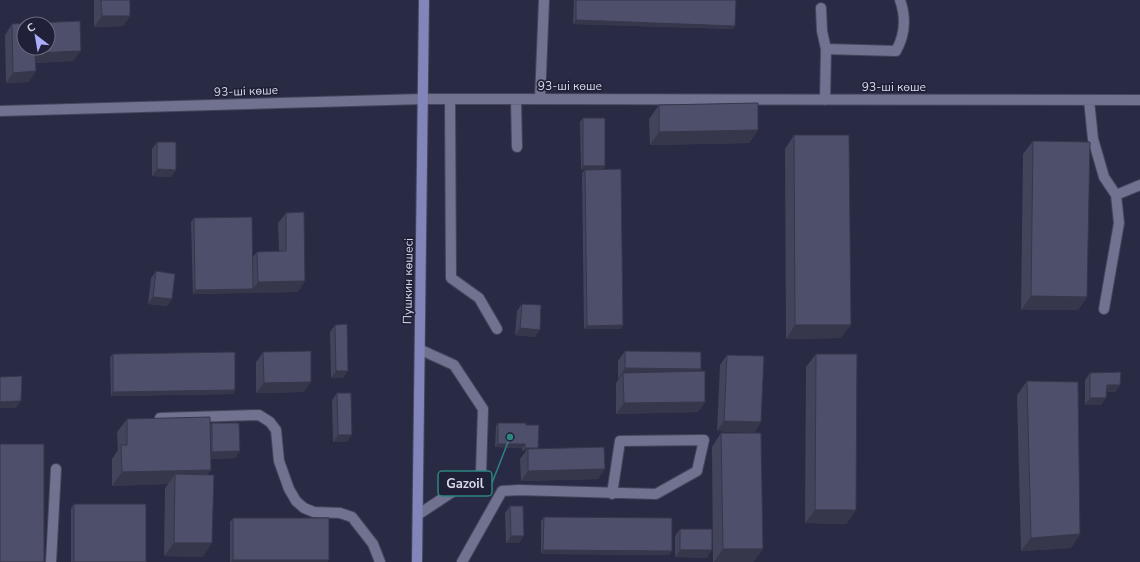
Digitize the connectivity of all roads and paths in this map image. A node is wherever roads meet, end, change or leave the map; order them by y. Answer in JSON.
{"nodes":[{"id":1,"x":424,"y":0,"type":"edge"},
{"id":2,"x":544,"y":0,"type":"edge"},
{"id":3,"x":900,"y":0,"type":"edge"},
{"id":4,"x":821,"y":8,"type":"dead end"},
{"id":5,"x":826,"y":49,"type":"junction"},
{"id":6,"x":423,"y":99,"type":"junction"},
{"id":7,"x":450,"y":99,"type":"junction"},
{"id":8,"x":516,"y":99,"type":"junction"},
{"id":9,"x":540,"y":99,"type":"junction"},
{"id":10,"x":825,"y":100,"type":"junction"},
{"id":11,"x":1089,"y":100,"type":"junction"},
{"id":12,"x":1140,"y":100,"type":"edge"},
{"id":13,"x":0,"y":111,"type":"edge"},
{"id":14,"x":517,"y":147,"type":"dead end"},
{"id":15,"x":1140,"y":185,"type":"edge"},
{"id":16,"x":1116,"y":195,"type":"junction"},
{"id":17,"x":1104,"y":309,"type":"dead end"},
{"id":18,"x":498,"y":329,"type":"dead end"},
{"id":19,"x":421,"y":350,"type":"junction"},
{"id":20,"x":154,"y":418,"type":"edge"},
{"id":21,"x":56,"y":469,"type":"dead end"},
{"id":22,"x":612,"y":494,"type":"junction"},
{"id":23,"x":419,"y":514,"type":"junction"},
{"id":24,"x":51,"y":562,"type":"edge"},
{"id":25,"x":380,"y":562,"type":"edge"},
{"id":26,"x":417,"y":562,"type":"edge"},
{"id":27,"x":462,"y":562,"type":"edge"}],
"edges":[{"from":1,"to":6,"type":"main road","name":"Пушкин көшесі"},
{"from":2,"to":9,"type":"lane"},
{"from":3,"to":5,"type":"lane"},
{"from":4,"to":5,"type":"lane"},
{"from":5,"to":10,"type":"lane"},
{"from":6,"to":7,"type":"lane","name":"93-ші көше"},
{"from":6,"to":13,"type":"lane","name":"93-ші көше"},
{"from":6,"to":19,"type":"main road","name":"Пушкин көшесі"},
{"from":7,"to":8,"type":"lane","name":"93-ші көше"},
{"from":7,"to":18,"type":"lane"},
{"from":8,"to":9,"type":"lane","name":"93-ші көше"},
{"from":8,"to":14,"type":"lane"},
{"from":9,"to":10,"type":"lane","name":"93-ші көше"},
{"from":10,"to":11,"type":"lane","name":"93-ші көше"},
{"from":11,"to":12,"type":"lane","name":"93-ші көше"},
{"from":11,"to":16,"type":"lane"},
{"from":15,"to":16,"type":"lane"},
{"from":16,"to":17,"type":"lane"},
{"from":19,"to":23,"type":"main road","name":"Пушкин көшесі"},
{"from":19,"to":23,"type":"lane"},
{"from":20,"to":25,"type":"lane"},
{"from":21,"to":24,"type":"lane"},
{"from":22,"to":22,"type":"lane"},
{"from":22,"to":27,"type":"lane"},
{"from":23,"to":26,"type":"main road","name":"Пушкин көшесі"}]}
